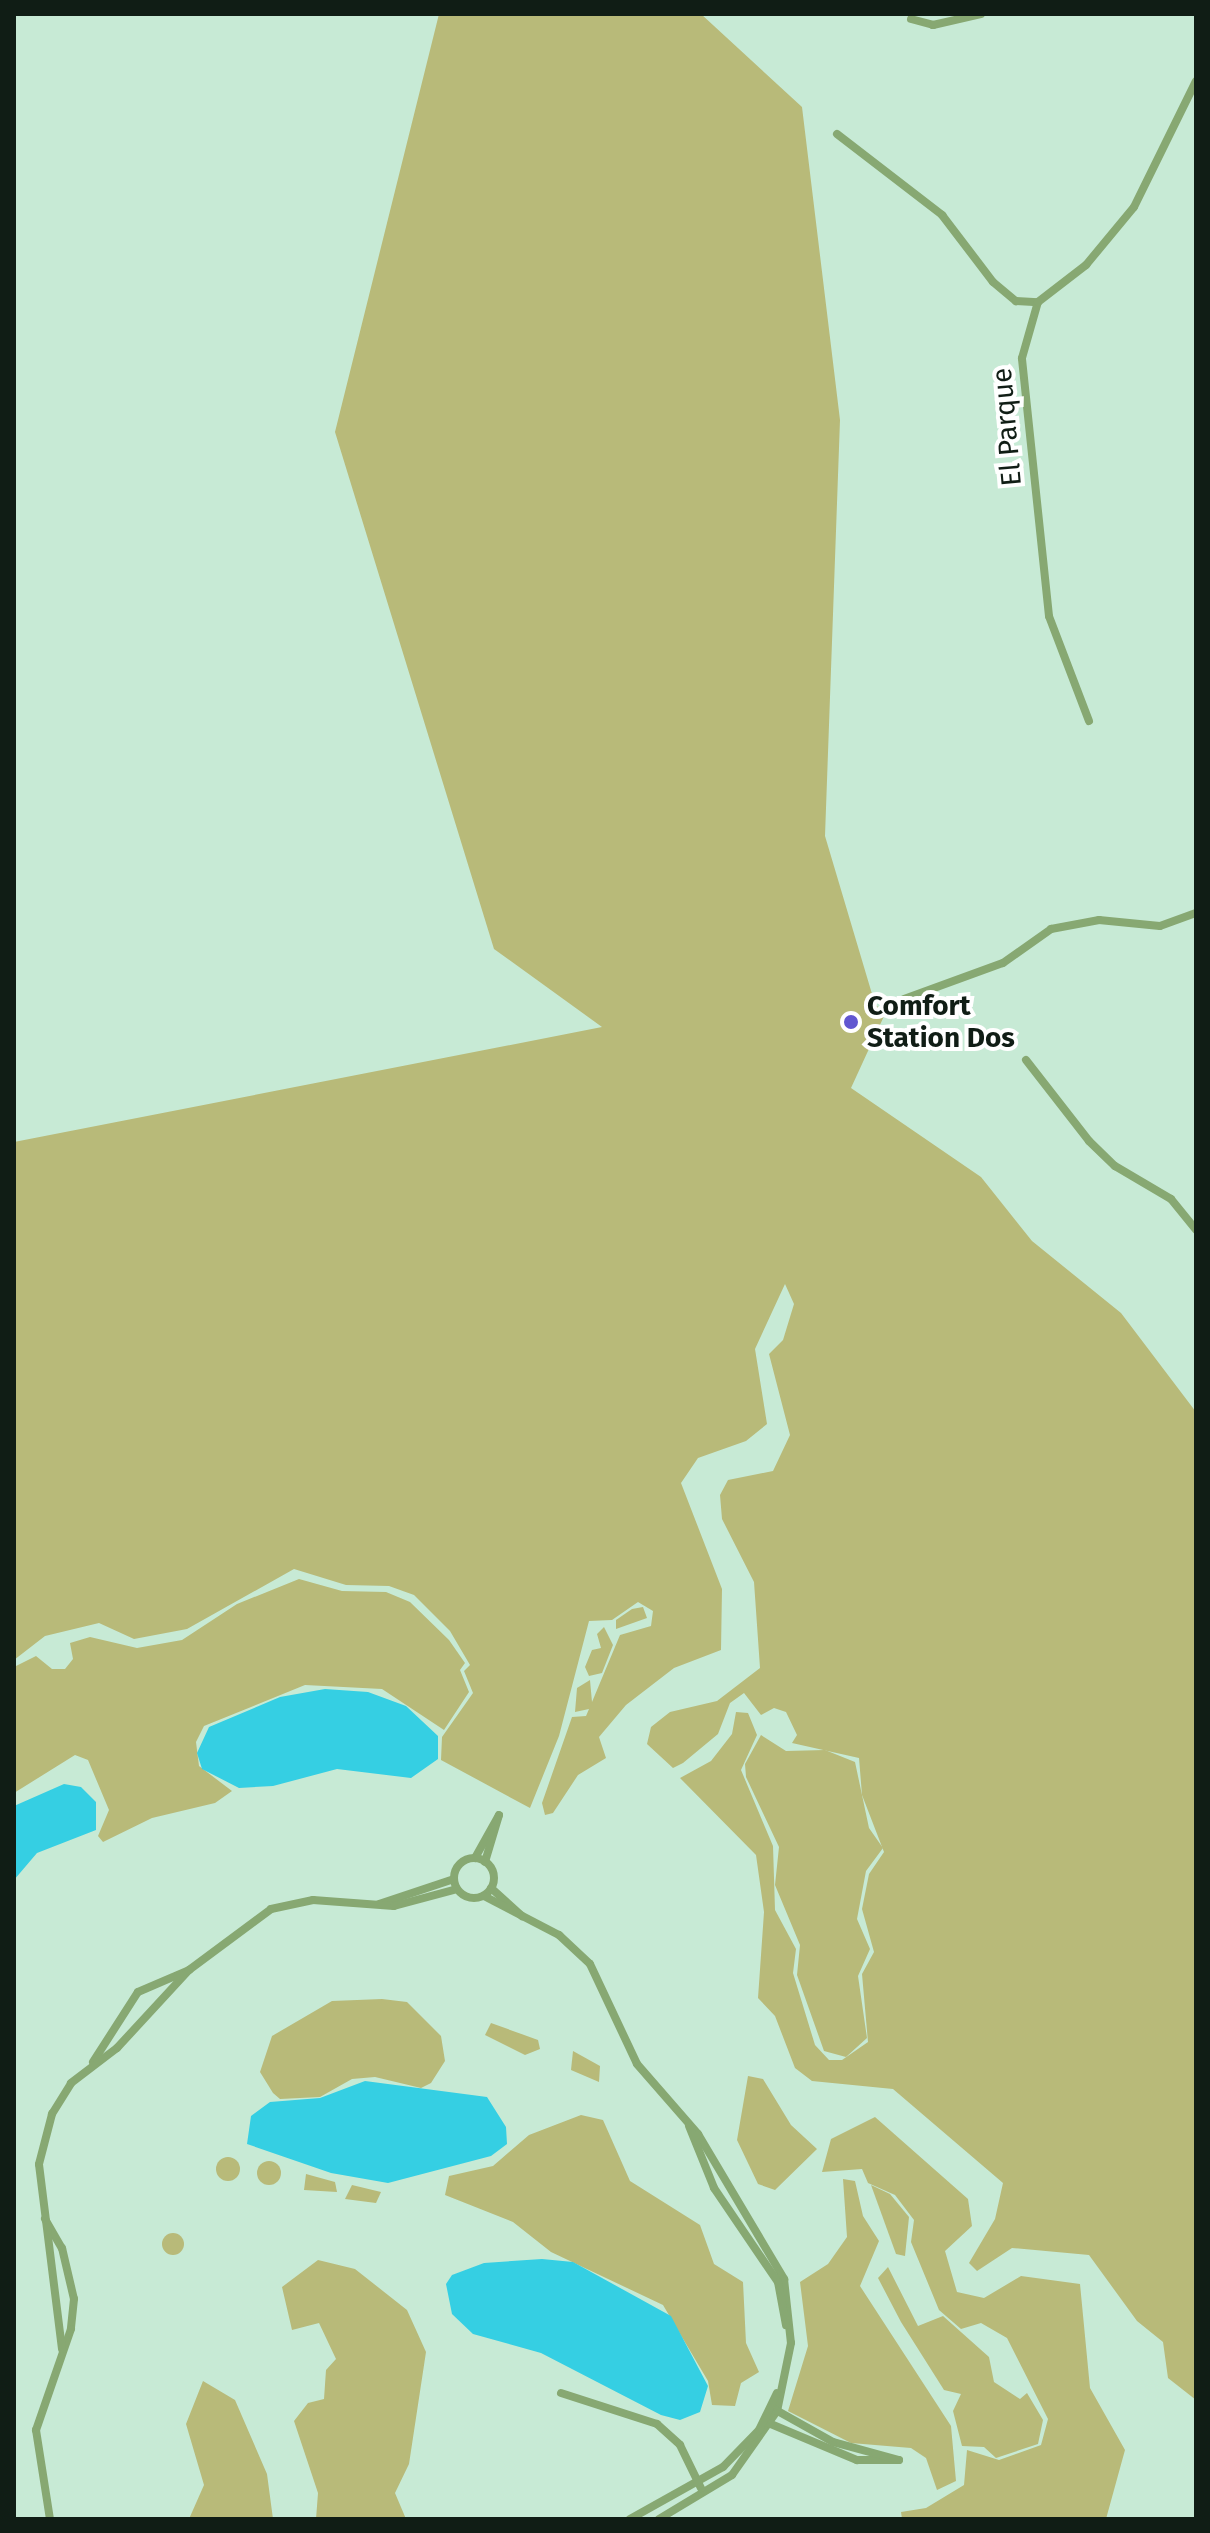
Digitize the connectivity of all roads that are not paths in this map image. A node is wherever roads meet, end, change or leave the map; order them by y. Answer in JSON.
{"nodes":[{"id":1,"x":981,"y":14,"type":"edge"},
{"id":2,"x":911,"y":19,"type":"dead end"},
{"id":3,"x":1196,"y":81,"type":"edge"},
{"id":4,"x":837,"y":134,"type":"dead end"},
{"id":5,"x":1038,"y":302,"type":"junction"},
{"id":6,"x":1089,"y":721,"type":"dead end"},
{"id":7,"x":1196,"y":913,"type":"edge"},
{"id":8,"x":904,"y":999,"type":"dead end"},
{"id":9,"x":1026,"y":1060,"type":"dead end"},
{"id":10,"x":1196,"y":1230,"type":"edge"},
{"id":11,"x":475,"y":1858,"type":"junction"},
{"id":12,"x":485,"y":1862,"type":"junction"},
{"id":13,"x":454,"y":1879,"type":"junction"},
{"id":14,"x":491,"y":1888,"type":"junction"},
{"id":15,"x":457,"y":1889,"type":"junction"},
{"id":16,"x":484,"y":1896,"type":"junction"},
{"id":17,"x":379,"y":1904,"type":"junction"},
{"id":18,"x":522,"y":1917,"type":"junction"},
{"id":19,"x":189,"y":1970,"type":"junction"},
{"id":20,"x":126,"y":2006,"type":"junction"},
{"id":21,"x":143,"y":2017,"type":"junction"},
{"id":22,"x":92,"y":2064,"type":"junction"},
{"id":23,"x":44,"y":2218,"type":"junction"},
{"id":24,"x":62,"y":2349,"type":"junction"},
{"id":25,"x":561,"y":2393,"type":"dead end"},
{"id":26,"x":774,"y":2409,"type":"junction"},
{"id":27,"x":767,"y":2423,"type":"junction"},
{"id":28,"x":833,"y":2442,"type":"junction"},
{"id":29,"x":828,"y":2451,"type":"junction"},
{"id":30,"x":699,"y":2484,"type":"junction"},
{"id":31,"x":707,"y":2494,"type":"junction"},
{"id":32,"x":50,"y":2519,"type":"edge"},
{"id":33,"x":630,"y":2519,"type":"edge"},
{"id":34,"x":659,"y":2519,"type":"edge"}],
"edges":[{"from":1,"to":2,"type":"street"},
{"from":3,"to":5,"type":"street"},
{"from":4,"to":5,"type":"street"},
{"from":5,"to":6,"type":"street","name":"El Parque"},
{"from":7,"to":8,"type":"street"},
{"from":9,"to":10,"type":"street"},
{"from":11,"to":12,"type":"street"},
{"from":11,"to":12,"type":"street"},
{"from":11,"to":13,"type":"street"},
{"from":12,"to":14,"type":"street"},
{"from":13,"to":15,"type":"street"},
{"from":13,"to":17,"type":"street"},
{"from":14,"to":16,"type":"street"},
{"from":14,"to":18,"type":"street"},
{"from":15,"to":16,"type":"street"},
{"from":15,"to":17,"type":"street"},
{"from":16,"to":18,"type":"street"},
{"from":17,"to":19,"type":"street"},
{"from":18,"to":26,"type":"street"},
{"from":19,"to":20,"type":"street"},
{"from":19,"to":21,"type":"street"},
{"from":20,"to":21,"type":"street"},
{"from":20,"to":22,"type":"street"},
{"from":21,"to":22,"type":"street"},
{"from":22,"to":23,"type":"street"},
{"from":23,"to":24,"type":"street"},
{"from":23,"to":24,"type":"street"},
{"from":24,"to":32,"type":"street"},
{"from":25,"to":30,"type":"street"},
{"from":26,"to":27,"type":"street"},
{"from":26,"to":28,"type":"street"},
{"from":27,"to":29,"type":"street"},
{"from":27,"to":30,"type":"street"},
{"from":27,"to":31,"type":"street"},
{"from":28,"to":29,"type":"street"},
{"from":28,"to":29,"type":"street"},
{"from":30,"to":31,"type":"street"},
{"from":30,"to":33,"type":"street"},
{"from":31,"to":34,"type":"street"}]}
